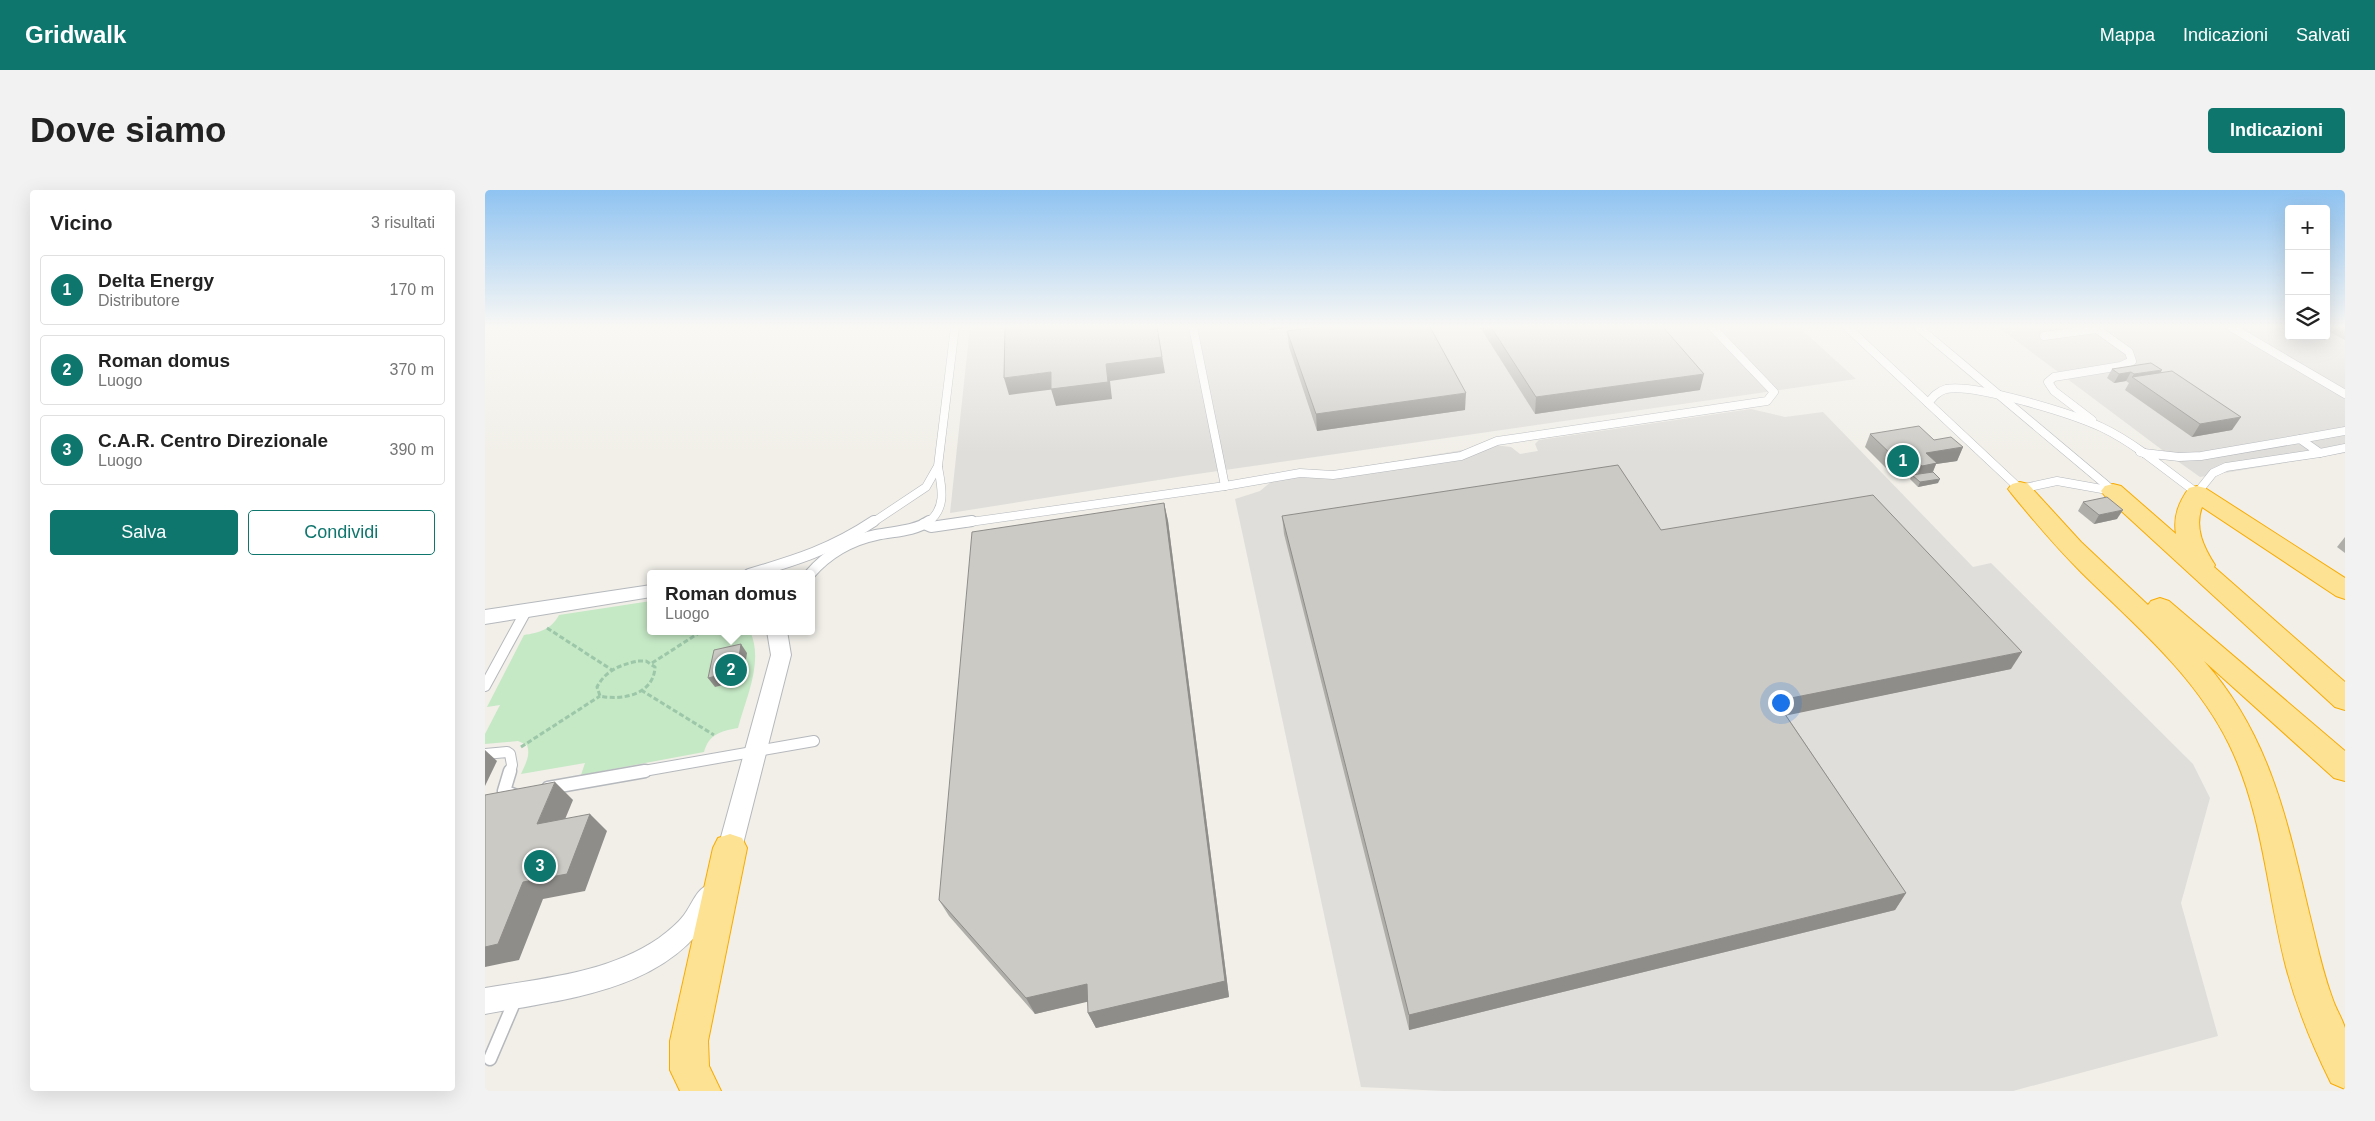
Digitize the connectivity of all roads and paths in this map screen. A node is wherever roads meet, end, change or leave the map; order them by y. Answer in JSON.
{"nodes":[{"id":1,"x":950,"y":369,"type":"edge"},
{"id":2,"x":1201,"y":369,"type":"edge"},
{"id":3,"x":1752,"y":369,"type":"edge"},
{"id":4,"x":1892,"y":369,"type":"edge"},
{"id":5,"x":1967,"y":369,"type":"edge"},
{"id":6,"x":2102,"y":369,"type":"edge"},
{"id":7,"x":2303,"y":369,"type":"edge"},
{"id":8,"x":2345,"y":394,"type":"edge"},
{"id":9,"x":2001,"y":397,"type":"junction"},
{"id":10,"x":1928,"y":403,"type":"junction"},
{"id":11,"x":2101,"y":426,"type":"junction"},
{"id":12,"x":2345,"y":432,"type":"edge"},
{"id":13,"x":2299,"y":439,"type":"junction"},
{"id":14,"x":2345,"y":448,"type":"edge"},
{"id":15,"x":2140,"y":452,"type":"junction"},
{"id":16,"x":2320,"y":453,"type":"junction"},
{"id":17,"x":938,"y":466,"type":"junction"},
{"id":18,"x":1225,"y":486,"type":"junction"},
{"id":19,"x":2020,"y":489,"type":"junction"},
{"id":20,"x":2113,"y":491,"type":"junction"},
{"id":21,"x":2197,"y":492,"type":"junction"},
{"id":22,"x":924,"y":524,"type":"junction"},
{"id":23,"x":764,"y":570,"type":"edge"},
{"id":24,"x":814,"y":570,"type":"edge"},
{"id":25,"x":2211,"y":578,"type":"junction"},
{"id":26,"x":2345,"y":590,"type":"edge"},
{"id":27,"x":647,"y":592,"type":"edge"},
{"id":28,"x":525,"y":611,"type":"junction"},
{"id":29,"x":485,"y":617,"type":"edge"},
{"id":30,"x":547,"y":628,"type":"dead end"},
{"id":31,"x":696,"y":635,"type":"edge"},
{"id":32,"x":778,"y":635,"type":"edge"},
{"id":33,"x":787,"y":635,"type":"edge"},
{"id":34,"x":781,"y":655,"type":"junction"},
{"id":35,"x":652,"y":663,"type":"junction"},
{"id":36,"x":611,"y":670,"type":"junction"},
{"id":37,"x":485,"y":686,"type":"edge"},
{"id":38,"x":641,"y":690,"type":"junction"},
{"id":39,"x":600,"y":696,"type":"junction"},
{"id":40,"x":2345,"y":699,"type":"edge"},
{"id":41,"x":714,"y":735,"type":"dead end"},
{"id":42,"x":814,"y":741,"type":"dead end"},
{"id":43,"x":755,"y":751,"type":"junction"},
{"id":44,"x":485,"y":754,"type":"edge"},
{"id":45,"x":510,"y":754,"type":"junction"},
{"id":46,"x":2345,"y":769,"type":"edge"},
{"id":47,"x":730,"y":848,"type":"junction"},
{"id":48,"x":517,"y":995,"type":"junction"},
{"id":49,"x":485,"y":1001,"type":"edge"},
{"id":50,"x":490,"y":1059,"type":"dead end"},
{"id":51,"x":2345,"y":1069,"type":"edge"},
{"id":52,"x":701,"y":1091,"type":"edge"}],
"edges":[{"from":1,"to":17,"type":"lane"},
{"from":2,"to":18,"type":"lane"},
{"from":3,"to":18,"type":"lane"},
{"from":4,"to":10,"type":"lane"},
{"from":5,"to":9,"type":"lane"},
{"from":6,"to":11,"type":"lane"},
{"from":7,"to":8,"type":"lane"},
{"from":9,"to":10,"type":"lane"},
{"from":9,"to":11,"type":"lane"},
{"from":9,"to":20,"type":"lane"},
{"from":10,"to":19,"type":"lane"},
{"from":11,"to":15,"type":"lane"},
{"from":12,"to":13,"type":"lane"},
{"from":13,"to":15,"type":"lane"},
{"from":13,"to":16,"type":"lane"},
{"from":14,"to":16,"type":"lane"},
{"from":15,"to":21,"type":"lane"},
{"from":16,"to":21,"type":"lane"},
{"from":17,"to":22,"type":"lane"},
{"from":17,"to":23,"type":"lane"},
{"from":18,"to":22,"type":"lane"},
{"from":19,"to":20,"type":"lane"},
{"from":19,"to":46,"type":"highway"},
{"from":19,"to":51,"type":"highway"},
{"from":20,"to":25,"type":"highway"},
{"from":21,"to":25,"type":"highway"},
{"from":21,"to":26,"type":"highway"},
{"from":22,"to":24,"type":"lane"},
{"from":25,"to":40,"type":"highway"},
{"from":27,"to":28,"type":"street"},
{"from":28,"to":29,"type":"street"},
{"from":28,"to":37,"type":"lane"},
{"from":30,"to":36,"type":"path"},
{"from":31,"to":35,"type":"path"},
{"from":32,"to":34,"type":"street"},
{"from":33,"to":34,"type":"lane"},
{"from":34,"to":43,"type":"street"},
{"from":35,"to":36,"type":"path"},
{"from":35,"to":38,"type":"path"},
{"from":36,"to":39,"type":"path"},
{"from":38,"to":39,"type":"path"},
{"from":38,"to":41,"type":"path"},
{"from":39,"to":45,"type":"path"},
{"from":42,"to":43,"type":"lane"},
{"from":43,"to":45,"type":"lane"},
{"from":43,"to":47,"type":"street"},
{"from":44,"to":45,"type":"lane"},
{"from":47,"to":48,"type":"street"},
{"from":47,"to":52,"type":"highway"},
{"from":48,"to":49,"type":"street"},
{"from":48,"to":50,"type":"lane"}]}
